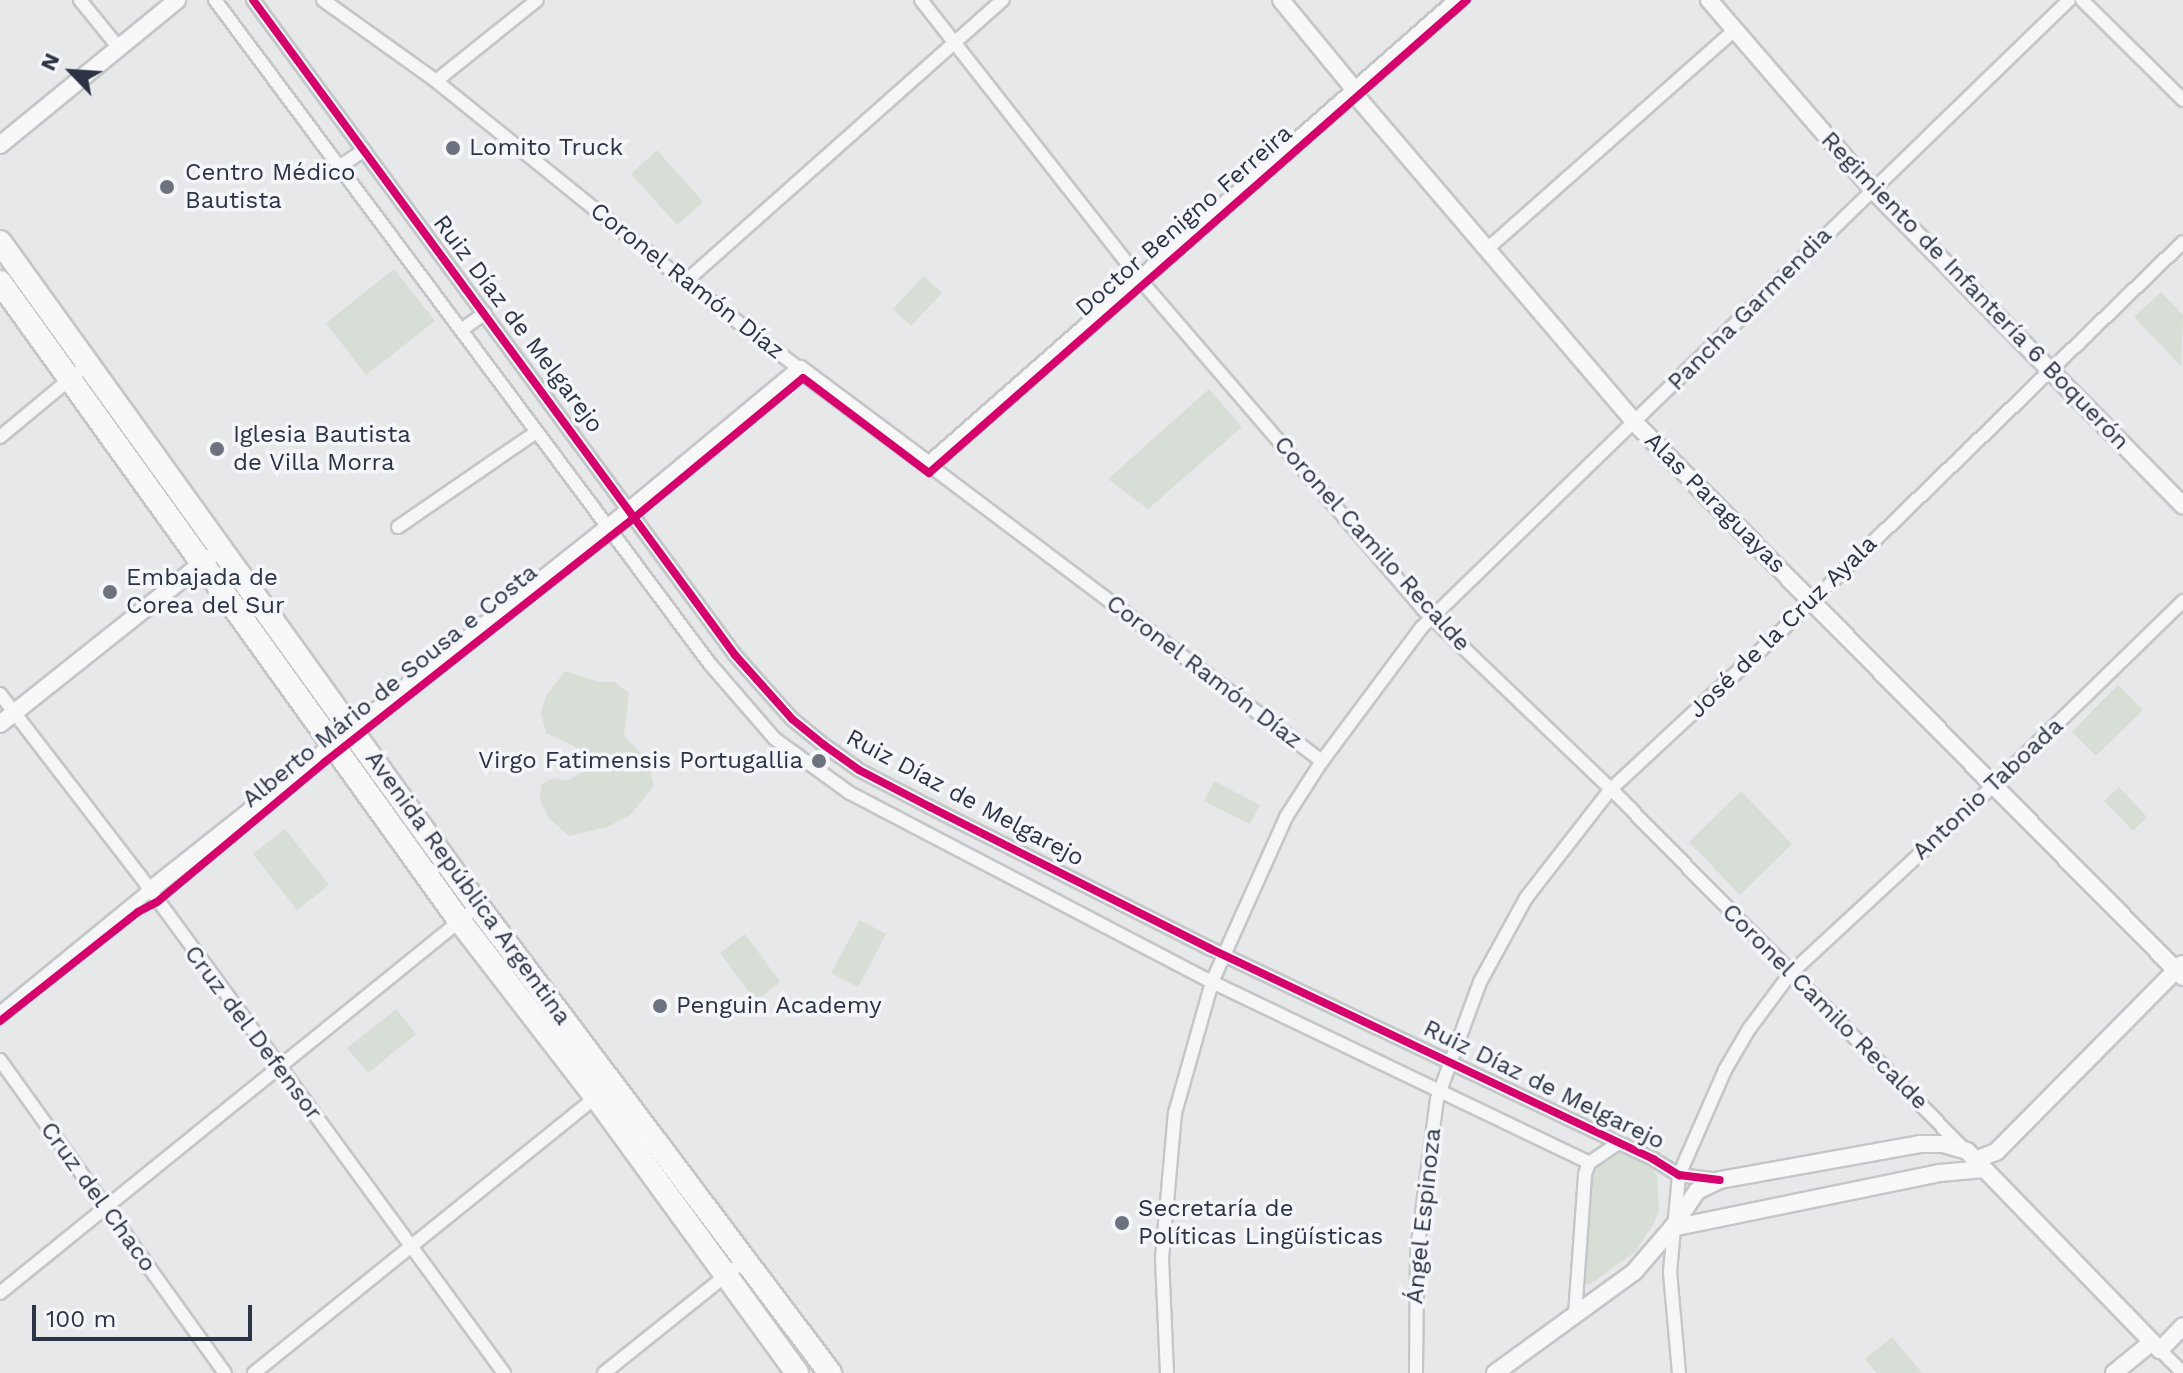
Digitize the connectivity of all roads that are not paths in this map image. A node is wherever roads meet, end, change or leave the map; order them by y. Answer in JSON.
{"nodes":[{"id":1,"x":80,"y":0,"type":"edge"},
{"id":2,"x":177,"y":0,"type":"edge"},
{"id":3,"x":215,"y":0,"type":"edge"},
{"id":4,"x":253,"y":0,"type":"edge"},
{"id":5,"x":323,"y":0,"type":"edge"},
{"id":6,"x":537,"y":0,"type":"edge"},
{"id":7,"x":921,"y":0,"type":"edge"},
{"id":8,"x":1003,"y":0,"type":"edge"},
{"id":9,"x":1281,"y":0,"type":"edge"},
{"id":10,"x":1458,"y":0,"type":"edge"},
{"id":11,"x":1709,"y":0,"type":"edge"},
{"id":12,"x":2069,"y":0,"type":"edge"},
{"id":13,"x":2082,"y":0,"type":"edge"},
{"id":14,"x":1735,"y":30,"type":"junction"},
{"id":15,"x":953,"y":42,"type":"junction"},
{"id":16,"x":119,"y":48,"type":"junction"},
{"id":17,"x":436,"y":81,"type":"junction"},
{"id":18,"x":1355,"y":90,"type":"junction"},
{"id":19,"x":2183,"y":100,"type":"edge"},
{"id":20,"x":0,"y":145,"type":"edge"},
{"id":21,"x":364,"y":150,"type":"junction"},
{"id":22,"x":339,"y":167,"type":"junction"},
{"id":23,"x":1871,"y":188,"type":"junction"},
{"id":24,"x":0,"y":242,"type":"edge"},
{"id":25,"x":2183,"y":242,"type":"edge"},
{"id":26,"x":1486,"y":250,"type":"junction"},
{"id":27,"x":1139,"y":278,"type":"junction"},
{"id":28,"x":0,"y":282,"type":"edge"},
{"id":29,"x":685,"y":282,"type":"junction"},
{"id":30,"x":485,"y":313,"type":"junction"},
{"id":31,"x":461,"y":330,"type":"junction"},
{"id":32,"x":88,"y":364,"type":"junction"},
{"id":33,"x":800,"y":369,"type":"junction"},
{"id":34,"x":2048,"y":370,"type":"junction"},
{"id":35,"x":69,"y":379,"type":"junction"},
{"id":36,"x":1635,"y":423,"type":"junction"},
{"id":37,"x":536,"y":432,"type":"junction"},
{"id":38,"x":0,"y":437,"type":"edge"},
{"id":39,"x":929,"y":465,"type":"junction"},
{"id":40,"x":2183,"y":505,"type":"edge"},
{"id":41,"x":630,"y":510,"type":"junction"},
{"id":42,"x":398,"y":527,"type":"dead end"},
{"id":43,"x":608,"y":528,"type":"junction"},
{"id":44,"x":211,"y":553,"type":"junction"},
{"id":45,"x":1813,"y":600,"type":"junction"},
{"id":46,"x":2183,"y":601,"type":"edge"},
{"id":47,"x":1431,"y":618,"type":"junction"},
{"id":48,"x":767,"y":692,"type":"junction"},
{"id":49,"x":0,"y":694,"type":"edge"},
{"id":50,"x":747,"y":708,"type":"junction"},
{"id":51,"x":6,"y":719,"type":"edge"},
{"id":52,"x":353,"y":731,"type":"junction"},
{"id":53,"x":332,"y":745,"type":"junction"},
{"id":54,"x":1322,"y":761,"type":"junction"},
{"id":55,"x":1994,"y":785,"type":"junction"},
{"id":56,"x":1611,"y":789,"type":"junction"},
{"id":57,"x":930,"y":807,"type":"junction"},
{"id":58,"x":919,"y":828,"type":"junction"},
{"id":59,"x":149,"y":891,"type":"junction"},
{"id":60,"x":478,"y":906,"type":"junction"},
{"id":61,"x":459,"y":920,"type":"junction"},
{"id":62,"x":1224,"y":954,"type":"junction"},
{"id":63,"x":2181,"y":970,"type":"edge"},
{"id":64,"x":1790,"y":974,"type":"junction"},
{"id":65,"x":1212,"y":982,"type":"junction"},
{"id":66,"x":0,"y":1013,"type":"edge"},
{"id":67,"x":0,"y":1060,"type":"edge"},
{"id":68,"x":1448,"y":1061,"type":"junction"},
{"id":69,"x":278,"y":1067,"type":"junction"},
{"id":70,"x":604,"y":1090,"type":"junction"},
{"id":71,"x":1439,"y":1090,"type":"junction"},
{"id":72,"x":1619,"y":1143,"type":"junction"},
{"id":73,"x":1975,"y":1160,"type":"junction"},
{"id":74,"x":1589,"y":1163,"type":"junction"},
{"id":75,"x":1679,"y":1175,"type":"junction"},
{"id":76,"x":1720,"y":1180,"type":"junction"},
{"id":77,"x":106,"y":1207,"type":"junction"},
{"id":78,"x":1672,"y":1228,"type":"junction"},
{"id":79,"x":413,"y":1244,"type":"junction"},
{"id":80,"x":745,"y":1260,"type":"junction"},
{"id":81,"x":726,"y":1275,"type":"junction"},
{"id":82,"x":0,"y":1293,"type":"edge"},
{"id":83,"x":1575,"y":1315,"type":"junction"},
{"id":84,"x":2183,"y":1326,"type":"edge"},
{"id":85,"x":2156,"y":1346,"type":"junction"},
{"id":86,"x":225,"y":1373,"type":"edge"},
{"id":87,"x":254,"y":1373,"type":"edge"},
{"id":88,"x":504,"y":1373,"type":"edge"},
{"id":89,"x":604,"y":1373,"type":"edge"},
{"id":90,"x":797,"y":1373,"type":"edge"},
{"id":91,"x":830,"y":1373,"type":"edge"},
{"id":92,"x":1167,"y":1373,"type":"edge"},
{"id":93,"x":1416,"y":1373,"type":"edge"},
{"id":94,"x":1495,"y":1373,"type":"edge"},
{"id":95,"x":1679,"y":1373,"type":"edge"},
{"id":96,"x":2114,"y":1373,"type":"edge"},
{"id":97,"x":2183,"y":1373,"type":"edge"}],
"edges":[{"from":1,"to":16,"type":"street"},
{"from":2,"to":16,"type":"street"},
{"from":3,"to":22,"type":"street","name":"Ruiz Díaz de Melgarejo"},
{"from":4,"to":21,"type":"street","name":"Ruiz Díaz de Melgarejo"},
{"from":5,"to":17,"type":"street","name":"Coronel Ramón Díaz"},
{"from":6,"to":17,"type":"street"},
{"from":7,"to":15,"type":"street","name":"Coronel Camilo Recalde"},
{"from":8,"to":15,"type":"street"},
{"from":9,"to":18,"type":"street","name":"Alas Paraguayas"},
{"from":10,"to":18,"type":"street","name":"Doctor Benigno Ferreira"},
{"from":11,"to":14,"type":"street","name":"Regimiento de Infantería 6 Boquerón"},
{"from":12,"to":23,"type":"street","name":"Pancha Garmendia"},
{"from":13,"to":19,"type":"street"},
{"from":14,"to":23,"type":"street","name":"Regimiento de Infantería 6 Boquerón"},
{"from":14,"to":26,"type":"street"},
{"from":15,"to":27,"type":"street","name":"Coronel Camilo Recalde"},
{"from":15,"to":29,"type":"street"},
{"from":16,"to":20,"type":"street"},
{"from":17,"to":29,"type":"street","name":"Coronel Ramón Díaz"},
{"from":18,"to":26,"type":"street","name":"Alas Paraguayas"},
{"from":18,"to":27,"type":"street","name":"Doctor Benigno Ferreira"},
{"from":21,"to":22,"type":"street"},
{"from":21,"to":30,"type":"street","name":"Ruiz Díaz de Melgarejo"},
{"from":22,"to":31,"type":"street","name":"Ruiz Díaz de Melgarejo"},
{"from":23,"to":34,"type":"street","name":"Regimiento de Infantería 6 Boquerón"},
{"from":23,"to":36,"type":"street","name":"Pancha Garmendia"},
{"from":24,"to":32,"type":"highway","name":"Avenida República Argentina"},
{"from":25,"to":34,"type":"street","name":"José de la Cruz Ayala"},
{"from":26,"to":36,"type":"street","name":"Alas Paraguayas"},
{"from":27,"to":39,"type":"street","name":"Doctor Benigno Ferreira"},
{"from":27,"to":47,"type":"street","name":"Coronel Camilo Recalde"},
{"from":28,"to":35,"type":"highway","name":"Avenida República Argentina"},
{"from":29,"to":33,"type":"street","name":"Coronel Ramón Díaz"},
{"from":30,"to":31,"type":"street"},
{"from":30,"to":41,"type":"street","name":"Ruiz Díaz de Melgarejo"},
{"from":31,"to":37,"type":"street","name":"Ruiz Díaz de Melgarejo"},
{"from":32,"to":35,"type":"street"},
{"from":32,"to":44,"type":"highway","name":"Avenida República Argentina"},
{"from":33,"to":39,"type":"street","name":"Coronel Ramón Díaz"},
{"from":33,"to":41,"type":"street","name":"Alberto Mário de Sousa e Costa"},
{"from":34,"to":40,"type":"street","name":"Regimiento de Infantería 6 Boquerón"},
{"from":34,"to":45,"type":"street","name":"José de la Cruz Ayala"},
{"from":35,"to":38,"type":"street"},
{"from":35,"to":44,"type":"highway","name":"Avenida República Argentina"},
{"from":36,"to":45,"type":"street","name":"Alas Paraguayas"},
{"from":36,"to":47,"type":"street","name":"Pancha Garmendia"},
{"from":37,"to":42,"type":"street"},
{"from":37,"to":43,"type":"street","name":"Ruiz Díaz de Melgarejo"},
{"from":39,"to":54,"type":"street","name":"Coronel Ramón Díaz"},
{"from":41,"to":43,"type":"street","name":"Alberto Mário de Sousa e Costa"},
{"from":41,"to":48,"type":"street","name":"Ruiz Díaz de Melgarejo"},
{"from":43,"to":50,"type":"street","name":"Ruiz Díaz de Melgarejo"},
{"from":43,"to":52,"type":"street","name":"Alberto Mário de Sousa e Costa"},
{"from":44,"to":51,"type":"street"},
{"from":44,"to":52,"type":"highway","name":"Avenida República Argentina"},
{"from":44,"to":53,"type":"highway","name":"Avenida República Argentina"},
{"from":45,"to":55,"type":"street","name":"Alas Paraguayas"},
{"from":45,"to":56,"type":"street","name":"José de la Cruz Ayala"},
{"from":46,"to":55,"type":"street","name":"Antonio Taboada"},
{"from":47,"to":54,"type":"street","name":"Pancha Garmendia"},
{"from":47,"to":56,"type":"street","name":"Coronel Camilo Recalde"},
{"from":48,"to":50,"type":"street"},
{"from":48,"to":57,"type":"street","name":"Ruiz Díaz de Melgarejo"},
{"from":49,"to":51,"type":"street","name":"Cruz del Defensor"},
{"from":50,"to":58,"type":"street","name":"Ruiz Díaz de Melgarejo"},
{"from":51,"to":59,"type":"street","name":"Cruz del Defensor"},
{"from":52,"to":53,"type":"street","name":"Alberto Mário de Sousa e Costa"},
{"from":52,"to":60,"type":"highway","name":"Avenida República Argentina"},
{"from":53,"to":59,"type":"street","name":"Alberto Mário de Sousa e Costa"},
{"from":53,"to":61,"type":"highway","name":"Avenida República Argentina"},
{"from":54,"to":62,"type":"street","name":"Pancha Garmendia"},
{"from":55,"to":63,"type":"street","name":"Alas Paraguayas"},
{"from":55,"to":64,"type":"street","name":"Antonio Taboada"},
{"from":56,"to":64,"type":"street","name":"Coronel Camilo Recalde"},
{"from":56,"to":68,"type":"street","name":"José de la Cruz Ayala"},
{"from":57,"to":58,"type":"street"},
{"from":57,"to":62,"type":"street","name":"Ruiz Díaz de Melgarejo"},
{"from":58,"to":65,"type":"street","name":"Ruiz Díaz de Melgarejo"},
{"from":59,"to":66,"type":"street","name":"Alberto Mário de Sousa e Costa"},
{"from":59,"to":69,"type":"street","name":"Cruz del Defensor"},
{"from":60,"to":61,"type":"street"},
{"from":60,"to":70,"type":"highway","name":"Avenida República Argentina"},
{"from":61,"to":69,"type":"street"},
{"from":61,"to":70,"type":"highway","name":"Avenida República Argentina"},
{"from":62,"to":65,"type":"street","name":"Pancha Garmendia"},
{"from":62,"to":68,"type":"street","name":"Ruiz Díaz de Melgarejo"},
{"from":63,"to":73,"type":"street"},
{"from":64,"to":73,"type":"street","name":"Coronel Camilo Recalde"},
{"from":64,"to":75,"type":"street","name":"Antonio Taboada"},
{"from":65,"to":71,"type":"street","name":"Ruiz Díaz de Melgarejo"},
{"from":65,"to":92,"type":"street","name":"Pancha Garmendia"},
{"from":67,"to":77,"type":"street","name":"Cruz del Chaco"},
{"from":68,"to":71,"type":"street","name":"Ángel Espinoza"},
{"from":68,"to":72,"type":"street","name":"Ruiz Díaz de Melgarejo"},
{"from":69,"to":77,"type":"street"},
{"from":69,"to":79,"type":"street","name":"Cruz del Defensor"},
{"from":70,"to":79,"type":"street"},
{"from":70,"to":80,"type":"highway","name":"Avenida República Argentina"},
{"from":70,"to":81,"type":"highway","name":"Avenida República Argentina"},
{"from":71,"to":74,"type":"street","name":"Ruiz Díaz de Melgarejo"},
{"from":71,"to":93,"type":"street","name":"Ángel Espinoza"},
{"from":72,"to":74,"type":"street","name":"Ruiz Díaz de Melgarejo"},
{"from":72,"to":75,"type":"street","name":"Ruiz Díaz de Melgarejo"},
{"from":73,"to":76,"type":"street"},
{"from":73,"to":78,"type":"street"},
{"from":73,"to":85,"type":"street","name":"Coronel Camilo Recalde"},
{"from":74,"to":83,"type":"street","name":"Ruiz Díaz de Melgarejo"},
{"from":75,"to":76,"type":"street","name":"Ruiz Díaz de Melgarejo"},
{"from":75,"to":78,"type":"street","name":"Antonio Taboada"},
{"from":76,"to":78,"type":"street"},
{"from":77,"to":82,"type":"street"},
{"from":77,"to":86,"type":"street","name":"Cruz del Chaco"},
{"from":78,"to":83,"type":"street"},
{"from":78,"to":95,"type":"street","name":"Antonio Taboada"},
{"from":79,"to":87,"type":"street"},
{"from":79,"to":88,"type":"street","name":"Cruz del Defensor"},
{"from":80,"to":81,"type":"street"},
{"from":80,"to":91,"type":"highway","name":"Avenida República Argentina"},
{"from":81,"to":89,"type":"street"},
{"from":81,"to":90,"type":"highway","name":"Avenida República Argentina"},
{"from":83,"to":94,"type":"street"},
{"from":84,"to":85,"type":"street"},
{"from":85,"to":96,"type":"street"},
{"from":85,"to":97,"type":"street","name":"Coronel Camilo Recalde"}]}
